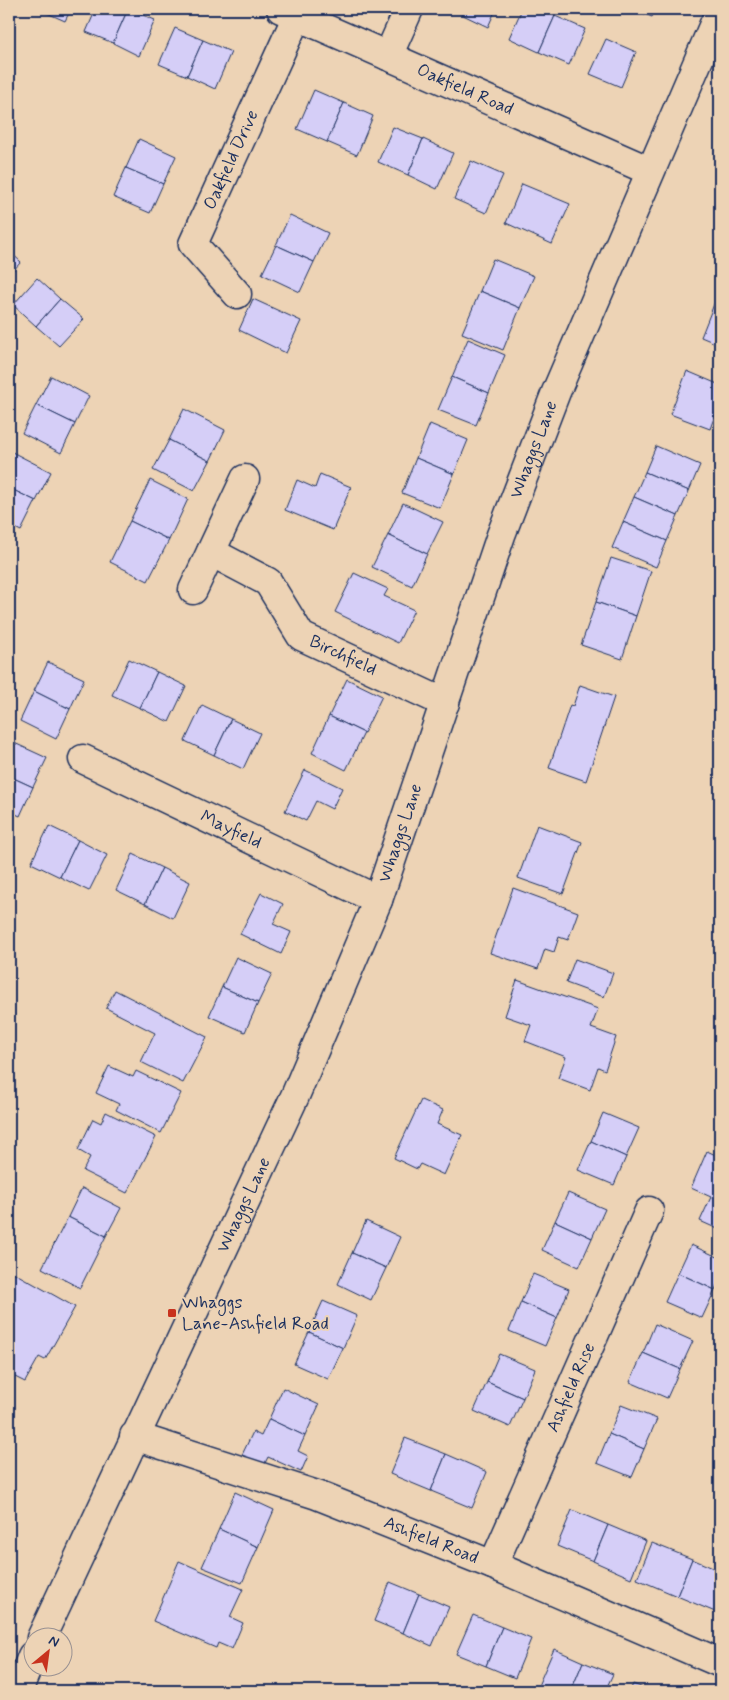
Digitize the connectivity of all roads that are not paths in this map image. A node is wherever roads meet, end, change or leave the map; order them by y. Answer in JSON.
{"nodes":[{"id":1,"x":409,"y":9,"type":"edge"},
{"id":2,"x":720,"y":10,"type":"edge"},
{"id":3,"x":289,"y":12,"type":"edge"},
{"id":4,"x":388,"y":56,"type":"junction"},
{"id":5,"x":650,"y":171,"type":"junction"},
{"id":6,"x":237,"y":294,"type":"dead end"},
{"id":7,"x":245,"y":480,"type":"dead end"},
{"id":8,"x":211,"y":552,"type":"junction"},
{"id":9,"x":193,"y":590,"type":"dead end"},
{"id":10,"x":445,"y":703,"type":"junction"},
{"id":11,"x":83,"y":759,"type":"dead end"},
{"id":12,"x":378,"y":900,"type":"junction"},
{"id":13,"x":649,"y":1211,"type":"dead end"},
{"id":14,"x":134,"y":1436,"type":"junction"},
{"id":15,"x":493,"y":1565,"type":"junction"},
{"id":16,"x":46,"y":1628,"type":"edge"},
{"id":17,"x":720,"y":1662,"type":"edge"},
{"id":18,"x":23,"y":1678,"type":"edge"},
{"id":19,"x":18,"y":1691,"type":"edge"}],
"edges":[{"from":1,"to":4,"type":"street"},
{"from":2,"to":5,"type":"street","name":"Whaggs Lane"},
{"from":3,"to":4,"type":"street","name":"Oakfield Road"},
{"from":3,"to":6,"type":"street","name":"Oakfield Drive"},
{"from":4,"to":5,"type":"street","name":"Oakfield Road"},
{"from":5,"to":10,"type":"street","name":"Whaggs Lane"},
{"from":7,"to":8,"type":"street"},
{"from":8,"to":9,"type":"street"},
{"from":8,"to":10,"type":"street","name":"Birchfield"},
{"from":10,"to":12,"type":"street","name":"Whaggs Lane"},
{"from":11,"to":12,"type":"street","name":"Mayfield"},
{"from":12,"to":14,"type":"street","name":"Whaggs Lane"},
{"from":13,"to":15,"type":"street","name":"Ashfield Rise"},
{"from":14,"to":15,"type":"street","name":"Ashfield Road"},
{"from":14,"to":16,"type":"street","name":"Whaggs Lane"},
{"from":15,"to":17,"type":"street","name":"Ashfield Road"},
{"from":18,"to":19,"type":"street"}]}
